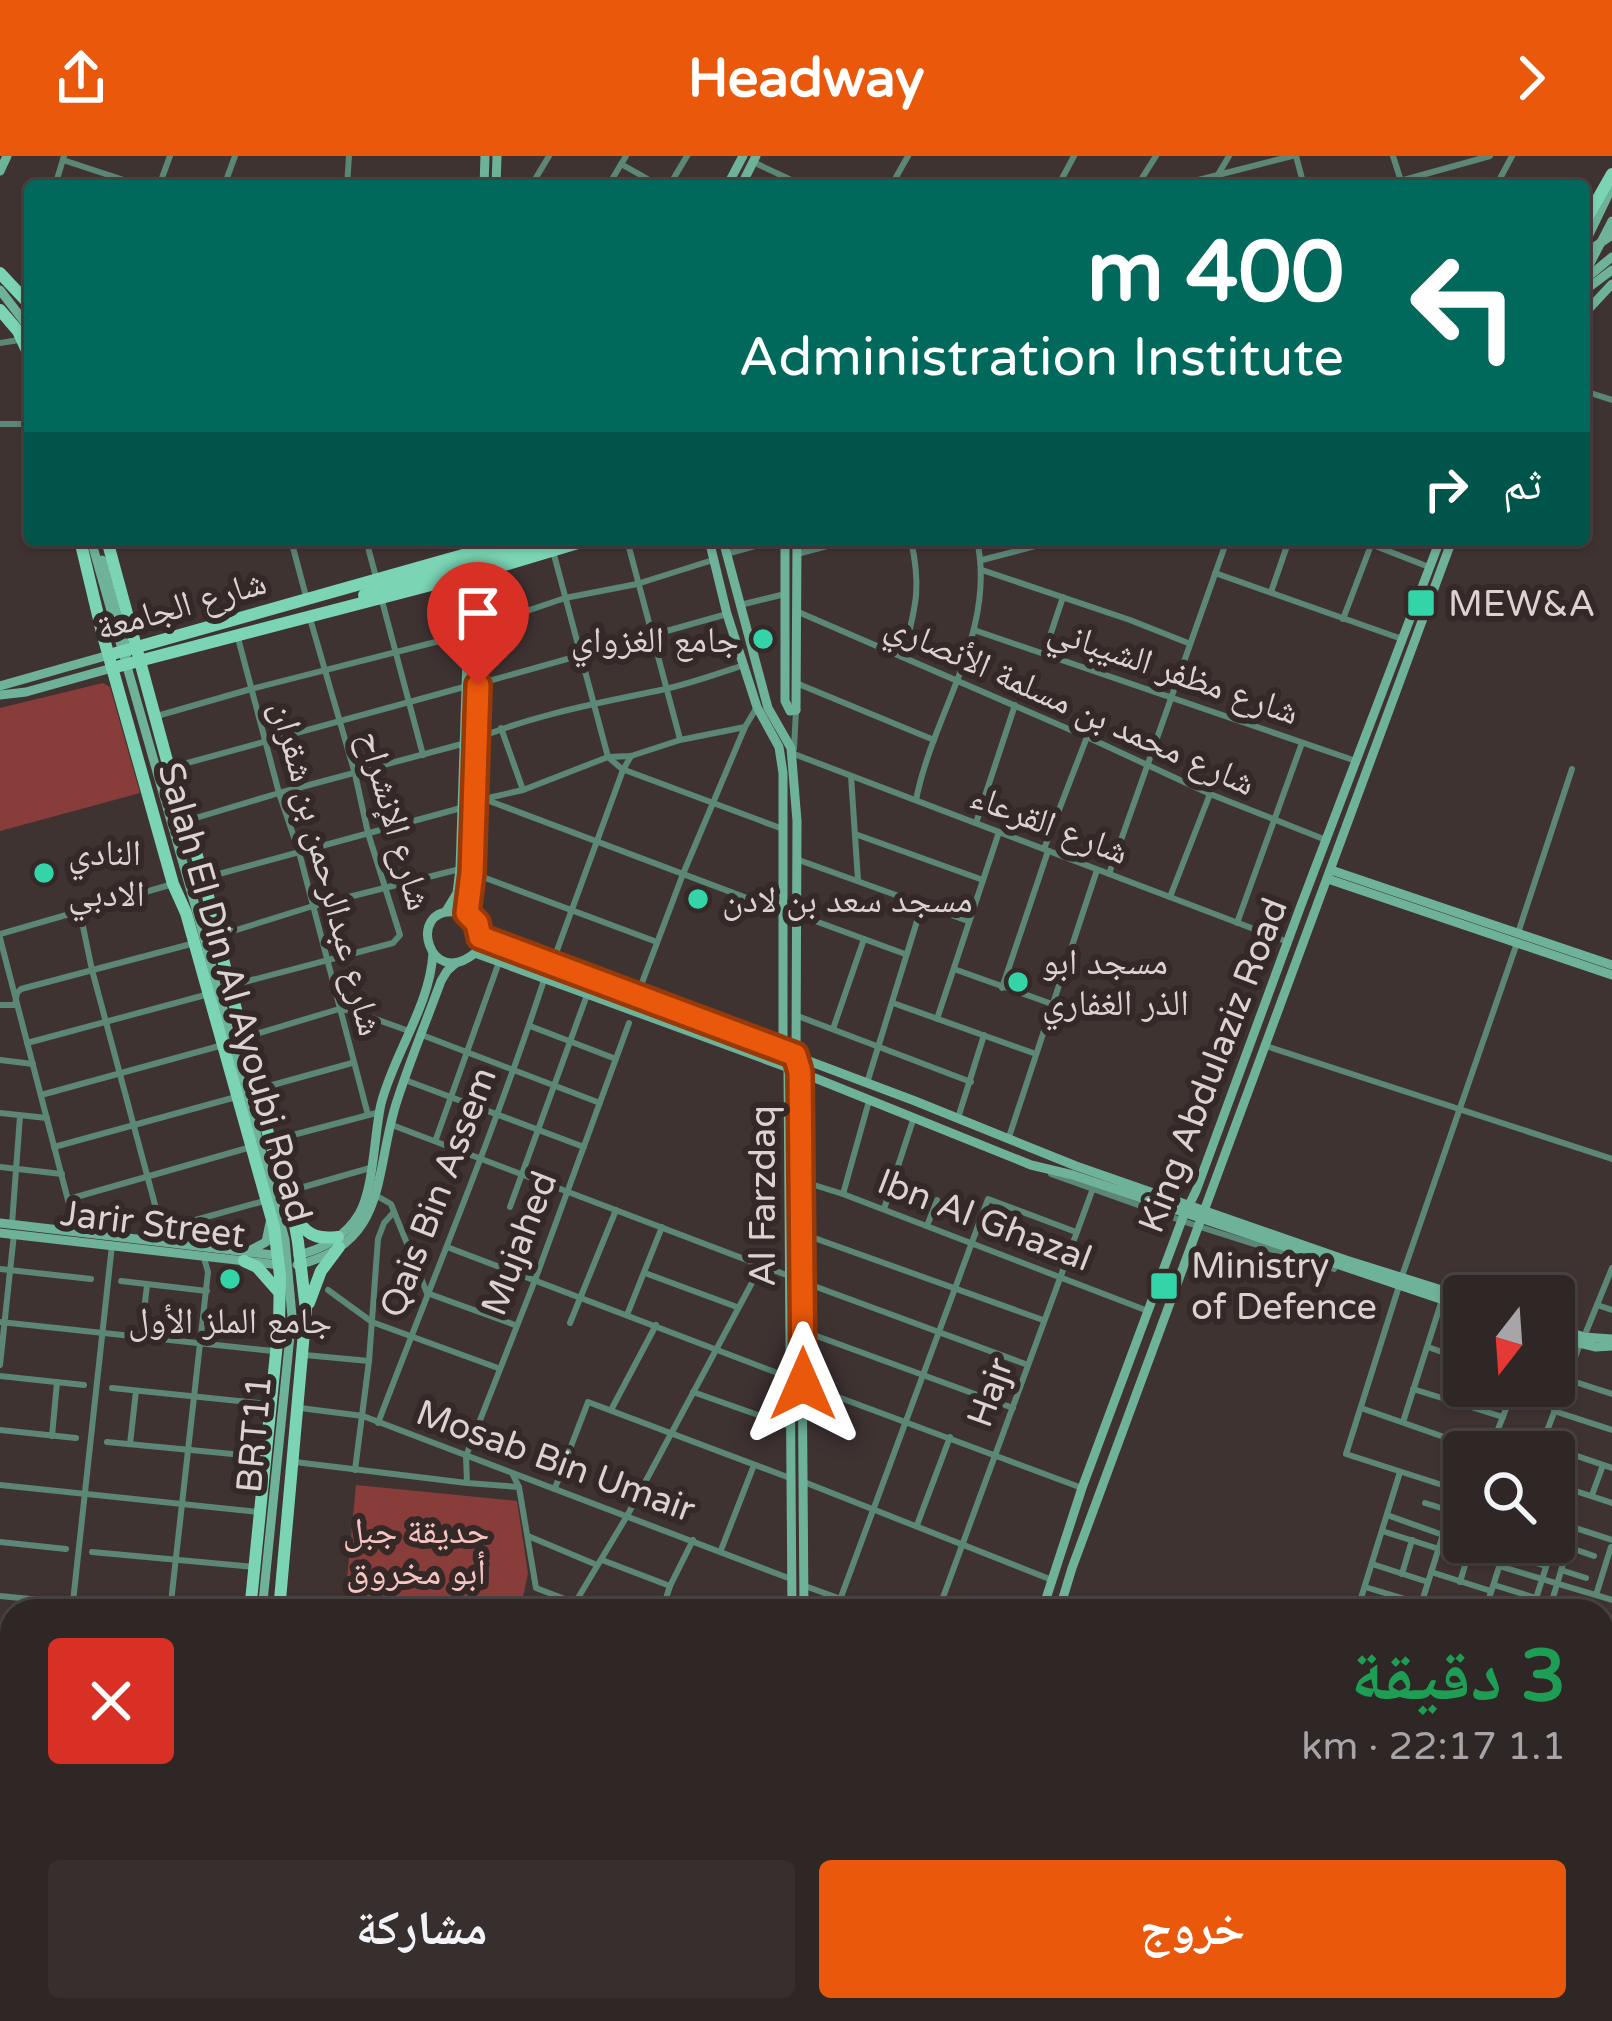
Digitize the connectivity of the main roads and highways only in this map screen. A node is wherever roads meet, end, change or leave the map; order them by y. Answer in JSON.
{"nodes":[{"id":1,"x":7,"y":156,"type":"edge"},
{"id":2,"x":0,"y":171,"type":"edge"},
{"id":3,"x":1612,"y":174,"type":"edge"},
{"id":4,"x":1612,"y":188,"type":"edge"},
{"id":5,"x":1590,"y":212,"type":"edge"},
{"id":6,"x":1612,"y":223,"type":"edge"},
{"id":7,"x":1590,"y":232,"type":"edge"},
{"id":8,"x":1590,"y":266,"type":"edge"},
{"id":9,"x":1,"y":278,"type":"edge"},
{"id":10,"x":1612,"y":284,"type":"edge"},
{"id":11,"x":24,"y":298,"type":"edge"},
{"id":12,"x":1590,"y":308,"type":"edge"},
{"id":13,"x":0,"y":310,"type":"edge"},
{"id":14,"x":24,"y":330,"type":"edge"},
{"id":15,"x":24,"y":332,"type":"edge"},
{"id":16,"x":82,"y":546,"type":"edge"},
{"id":17,"x":95,"y":546,"type":"edge"},
{"id":18,"x":108,"y":546,"type":"edge"},
{"id":19,"x":544,"y":546,"type":"edge"},
{"id":20,"x":710,"y":546,"type":"edge"},
{"id":21,"x":724,"y":546,"type":"edge"},
{"id":22,"x":781,"y":546,"type":"edge"},
{"id":23,"x":797,"y":546,"type":"edge"},
{"id":24,"x":1438,"y":546,"type":"edge"},
{"id":25,"x":1450,"y":546,"type":"edge"},
{"id":26,"x":476,"y":557,"type":"edge"},
{"id":27,"x":342,"y":607,"type":"junction"},
{"id":28,"x":791,"y":655,"type":"junction"},
{"id":29,"x":125,"y":657,"type":"junction"},
{"id":30,"x":0,"y":673,"type":"edge"},
{"id":31,"x":20,"y":680,"type":"junction"},
{"id":32,"x":0,"y":686,"type":"edge"},
{"id":33,"x":0,"y":697,"type":"edge"},
{"id":34,"x":163,"y":769,"type":"junction"},
{"id":35,"x":1330,"y":875,"type":"junction"},
{"id":36,"x":1321,"y":897,"type":"junction"},
{"id":37,"x":446,"y":911,"type":"junction"},
{"id":38,"x":467,"y":913,"type":"junction"},
{"id":39,"x":790,"y":913,"type":"junction"},
{"id":40,"x":1517,"y":938,"type":"junction"},
{"id":41,"x":433,"y":953,"type":"junction"},
{"id":42,"x":456,"y":963,"type":"junction"},
{"id":43,"x":1612,"y":965,"type":"edge"},
{"id":44,"x":1612,"y":975,"type":"edge"},
{"id":45,"x":1276,"y":976,"type":"junction"},
{"id":46,"x":783,"y":1050,"type":"junction"},
{"id":47,"x":795,"y":1055,"type":"junction"},
{"id":48,"x":794,"y":1070,"type":"junction"},
{"id":49,"x":1008,"y":1140,"type":"junction"},
{"id":50,"x":1031,"y":1165,"type":"junction"},
{"id":51,"x":1074,"y":1171,"type":"junction"},
{"id":52,"x":1165,"y":1196,"type":"junction"},
{"id":53,"x":1192,"y":1201,"type":"junction"},
{"id":54,"x":1204,"y":1207,"type":"junction"},
{"id":55,"x":271,"y":1209,"type":"junction"},
{"id":56,"x":1162,"y":1210,"type":"junction"},
{"id":57,"x":293,"y":1214,"type":"junction"},
{"id":58,"x":1235,"y":1216,"type":"junction"},
{"id":59,"x":1182,"y":1218,"type":"junction"},
{"id":60,"x":1197,"y":1225,"type":"junction"},
{"id":61,"x":9,"y":1227,"type":"edge"},
{"id":62,"x":1224,"y":1232,"type":"junction"},
{"id":63,"x":0,"y":1233,"type":"edge"},
{"id":64,"x":339,"y":1242,"type":"junction"},
{"id":65,"x":245,"y":1257,"type":"junction"},
{"id":66,"x":289,"y":1261,"type":"junction"},
{"id":67,"x":1342,"y":1266,"type":"junction"},
{"id":68,"x":1401,"y":1280,"type":"junction"},
{"id":69,"x":1443,"y":1291,"type":"edge"},
{"id":70,"x":281,"y":1294,"type":"junction"},
{"id":71,"x":1443,"y":1300,"type":"edge"},
{"id":72,"x":306,"y":1310,"type":"junction"},
{"id":73,"x":1575,"y":1337,"type":"edge"},
{"id":74,"x":1575,"y":1339,"type":"edge"},
{"id":75,"x":1582,"y":1340,"type":"junction"},
{"id":76,"x":1612,"y":1346,"type":"edge"},
{"id":77,"x":251,"y":1599,"type":"edge"},
{"id":78,"x":263,"y":1599,"type":"edge"},
{"id":79,"x":280,"y":1599,"type":"edge"},
{"id":80,"x":791,"y":1599,"type":"edge"},
{"id":81,"x":804,"y":1599,"type":"edge"},
{"id":82,"x":1046,"y":1599,"type":"edge"},
{"id":83,"x":1063,"y":1599,"type":"edge"}],
"edges":[{"from":1,"to":2,"type":"main road"},
{"from":3,"to":5,"type":"main road"},
{"from":4,"to":7,"type":"main road"},
{"from":6,"to":8,"type":"main road"},
{"from":9,"to":11,"type":"main road"},
{"from":9,"to":14,"type":"main road"},
{"from":10,"to":12,"type":"main road"},
{"from":13,"to":15,"type":"main road"},
{"from":16,"to":29,"type":"main road","name":"Salah El Din Al Ayoubi Road"},
{"from":17,"to":29,"type":"main road"},
{"from":18,"to":29,"type":"main road","name":"Salah El Din Al Ayoubi Road"},
{"from":19,"to":26,"type":"main road","name":"شارع الجامعة"},
{"from":20,"to":39,"type":"main road"},
{"from":21,"to":39,"type":"main road"},
{"from":22,"to":28,"type":"main road"},
{"from":23,"to":28,"type":"main road"},
{"from":24,"to":45,"type":"main road","name":"King Abdulaziz Road"},
{"from":25,"to":35,"type":"main road","name":"King Abdulaziz Road"},
{"from":26,"to":27,"type":"main road"},
{"from":26,"to":27,"type":"main road","name":"شارع الجامعة"},
{"from":26,"to":29,"type":"main road","name":"شارع الجامعة"},
{"from":26,"to":37,"type":"main road"},
{"from":26,"to":38,"type":"main road"},
{"from":27,"to":29,"type":"main road","name":"شارع الجامعة"},
{"from":28,"to":28,"type":"main road"},
{"from":29,"to":31,"type":"main road","name":"شارع الجامعة"},
{"from":29,"to":33,"type":"main road","name":"شارع الجامعة"},
{"from":29,"to":34,"type":"main road"},
{"from":29,"to":34,"type":"main road","name":"Salah El Din Al Ayoubi Road"},
{"from":29,"to":55,"type":"main road","name":"Salah El Din Al Ayoubi Road"},
{"from":30,"to":31,"type":"main road"},
{"from":31,"to":32,"type":"main road","name":"شارع الجامعة"},
{"from":34,"to":55,"type":"main road"},
{"from":34,"to":57,"type":"main road","name":"Salah El Din Al Ayoubi Road"},
{"from":35,"to":36,"type":"main road","name":"King Abdulaziz Road"},
{"from":35,"to":40,"type":"main road"},
{"from":36,"to":45,"type":"main road"},
{"from":36,"to":54,"type":"main road","name":"King Abdulaziz Road"},
{"from":37,"to":38,"type":"main road"},
{"from":37,"to":41,"type":"main road"},
{"from":38,"to":46,"type":"main road"},
{"from":39,"to":46,"type":"main road"},
{"from":39,"to":47,"type":"main road"},
{"from":40,"to":43,"type":"main road"},
{"from":40,"to":44,"type":"main road"},
{"from":41,"to":42,"type":"main road"},
{"from":41,"to":64,"type":"main road"},
{"from":42,"to":48,"type":"main road"},
{"from":42,"to":64,"type":"main road"},
{"from":45,"to":53,"type":"main road","name":"King Abdulaziz Road"},
{"from":46,"to":47,"type":"main road"},
{"from":46,"to":48,"type":"main road"},
{"from":47,"to":48,"type":"main road"},
{"from":47,"to":49,"type":"main road"},
{"from":48,"to":50,"type":"main road"},
{"from":48,"to":80,"type":"main road","name":"Al Farzdaq"},
{"from":48,"to":81,"type":"main road","name":"Al Farzdaq"},
{"from":49,"to":51,"type":"main road"},
{"from":49,"to":52,"type":"main road"},
{"from":50,"to":51,"type":"main road"},
{"from":50,"to":56,"type":"main road"},
{"from":51,"to":67,"type":"main road"},
{"from":52,"to":53,"type":"main road"},
{"from":52,"to":56,"type":"main road"},
{"from":53,"to":54,"type":"main road"},
{"from":53,"to":59,"type":"main road","name":"King Abdulaziz Road"},
{"from":54,"to":58,"type":"main road"},
{"from":54,"to":60,"type":"main road","name":"King Abdulaziz Road"},
{"from":55,"to":65,"type":"main road"},
{"from":55,"to":66,"type":"main road","name":"Salah El Din Al Ayoubi Road"},
{"from":56,"to":59,"type":"main road"},
{"from":57,"to":64,"type":"main road"},
{"from":57,"to":66,"type":"main road","name":"Salah El Din Al Ayoubi Road"},
{"from":58,"to":62,"type":"main road"},
{"from":58,"to":68,"type":"main road"},
{"from":59,"to":60,"type":"main road"},
{"from":59,"to":82,"type":"main road","name":"King Abdulaziz Road"},
{"from":60,"to":62,"type":"main road"},
{"from":60,"to":83,"type":"main road","name":"King Abdulaziz Road"},
{"from":61,"to":63,"type":"main road","name":"Jarir Street"},
{"from":61,"to":65,"type":"main road"},
{"from":61,"to":65,"type":"main road","name":"Jarir Street"},
{"from":62,"to":67,"type":"main road"},
{"from":64,"to":66,"type":"main road"},
{"from":64,"to":72,"type":"main road"},
{"from":65,"to":66,"type":"main road","name":"Jarir Street"},
{"from":65,"to":70,"type":"main road"},
{"from":66,"to":70,"type":"main road","name":"Salah El Din Al Ayoubi Road"},
{"from":66,"to":72,"type":"main road","name":"Salah El Din Al Ayoubi Road"},
{"from":66,"to":78,"type":"main road","name":"BRT11"},
{"from":67,"to":68,"type":"main road"},
{"from":68,"to":69,"type":"main road"},
{"from":68,"to":71,"type":"main road"},
{"from":70,"to":77,"type":"main road","name":"Salah El Din Al Ayoubi Road"},
{"from":72,"to":79,"type":"main road","name":"Salah El Din Al Ayoubi Road"},
{"from":73,"to":75,"type":"main road"},
{"from":74,"to":75,"type":"main road"},
{"from":75,"to":76,"type":"main road"},
{"from":75,"to":76,"type":"main road"}]}
